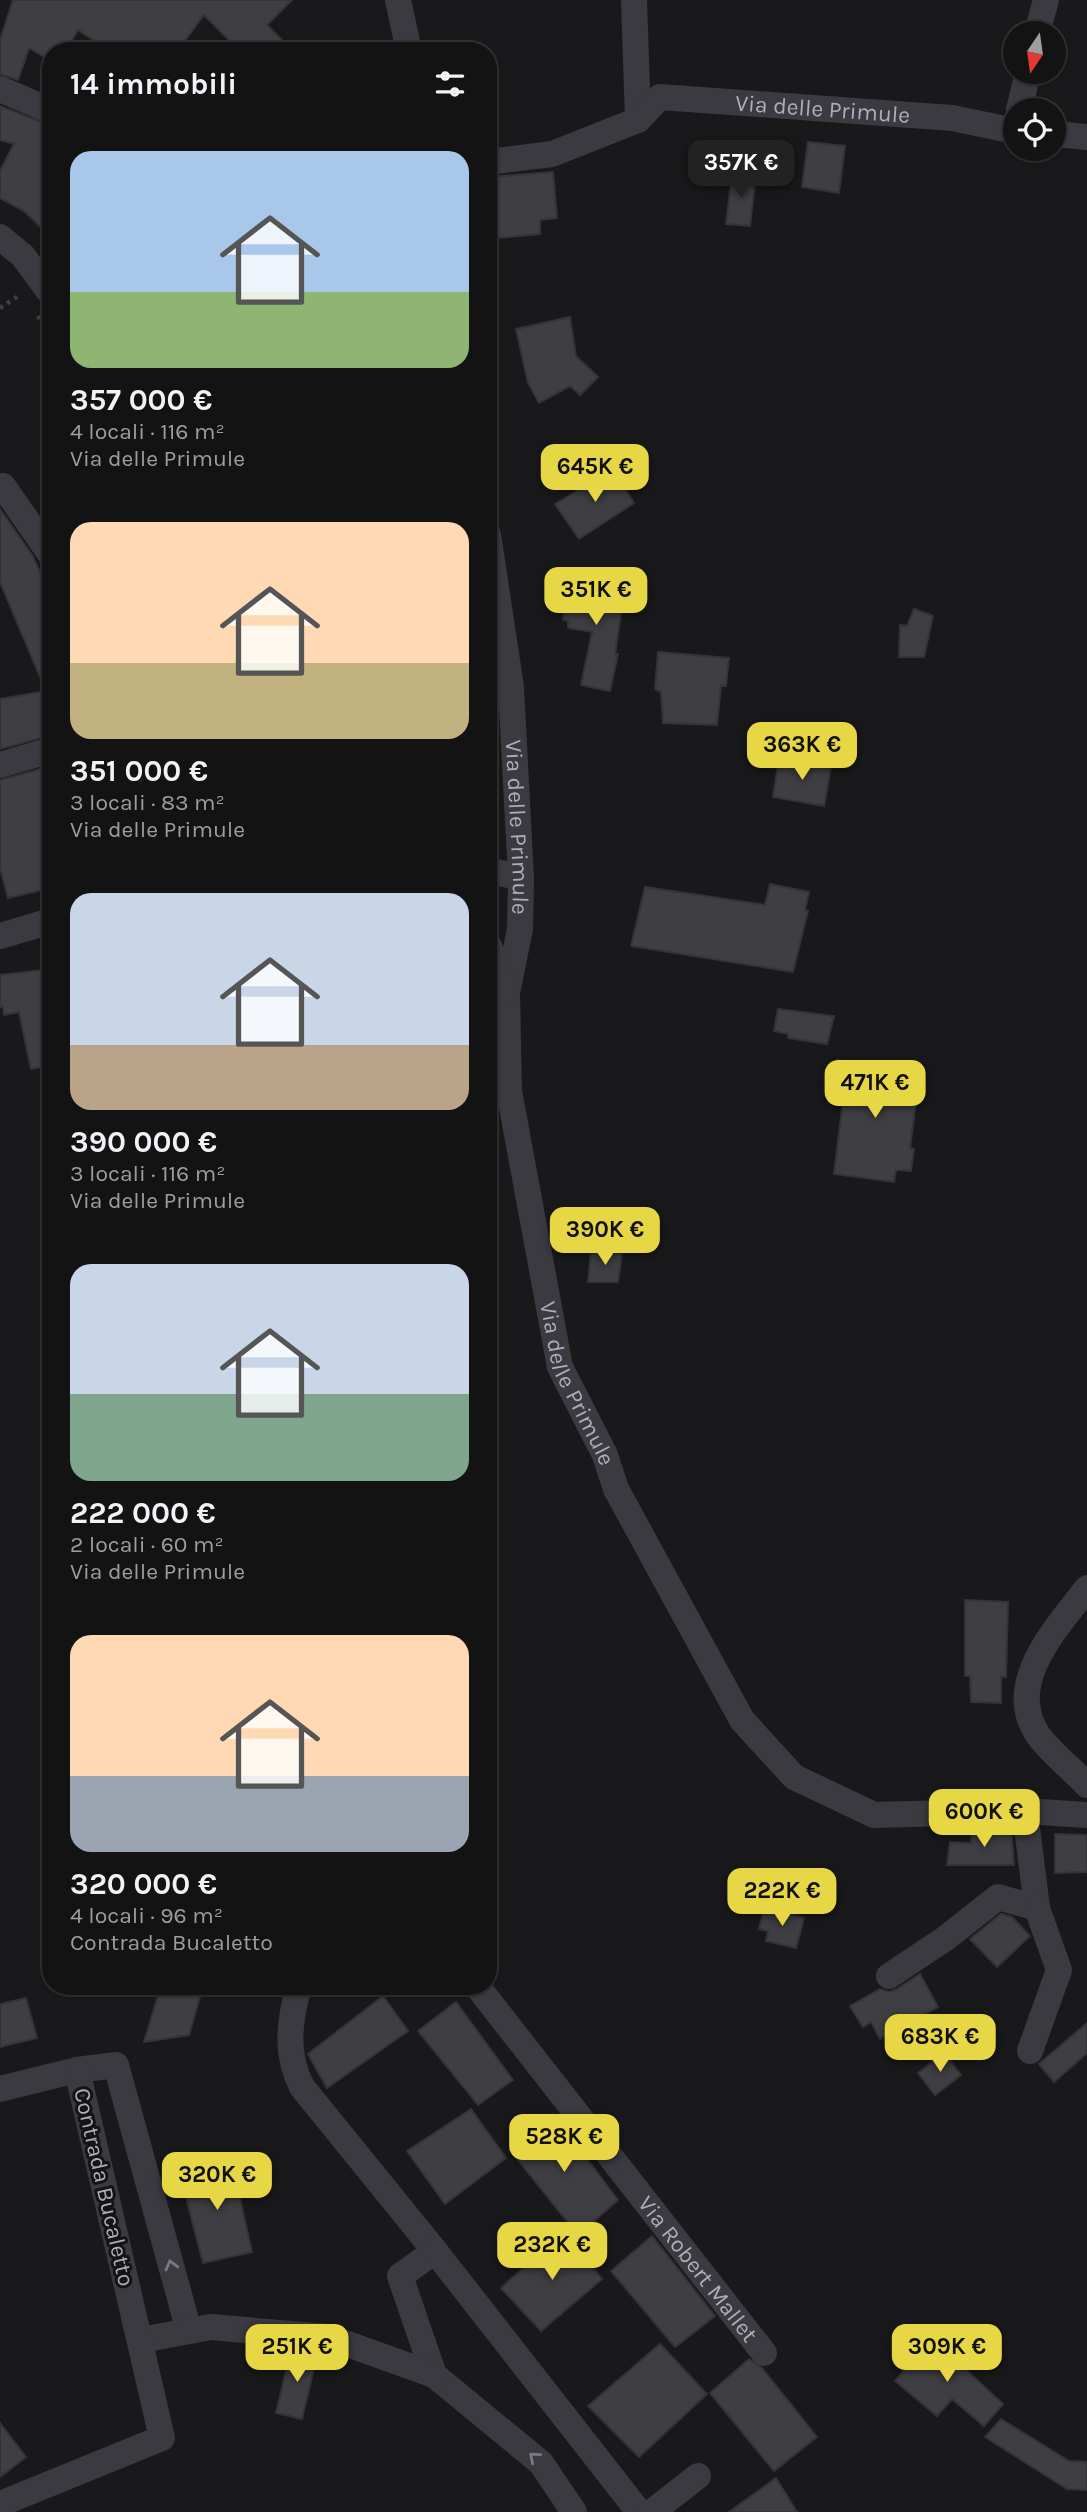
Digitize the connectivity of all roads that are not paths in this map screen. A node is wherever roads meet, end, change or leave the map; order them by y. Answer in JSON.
{"nodes":[{"id":1,"x":398,"y":0,"type":"edge"},
{"id":2,"x":634,"y":0,"type":"edge"},
{"id":3,"x":1046,"y":0,"type":"edge"},
{"id":4,"x":1040,"y":21,"type":"edge"},
{"id":5,"x":407,"y":42,"type":"edge"},
{"id":6,"x":0,"y":89,"type":"edge"},
{"id":7,"x":42,"y":107,"type":"edge"},
{"id":8,"x":638,"y":120,"type":"junction"},
{"id":9,"x":1003,"y":128,"type":"edge"},
{"id":10,"x":1066,"y":135,"type":"edge"},
{"id":11,"x":1087,"y":137,"type":"edge"},
{"id":12,"x":497,"y":161,"type":"edge"},
{"id":13,"x":0,"y":237,"type":"edge"},
{"id":14,"x":42,"y":277,"type":"edge"},
{"id":15,"x":0,"y":488,"type":"edge"},
{"id":16,"x":42,"y":542,"type":"edge"},
{"id":17,"x":497,"y":594,"type":"edge"},
{"id":18,"x":42,"y":753,"type":"edge"},
{"id":19,"x":0,"y":765,"type":"edge"},
{"id":20,"x":497,"y":872,"type":"edge"},
{"id":21,"x":521,"y":878,"type":"junction"},
{"id":22,"x":42,"y":924,"type":"edge"},
{"id":23,"x":0,"y":936,"type":"edge"},
{"id":24,"x":497,"y":967,"type":"edge"},
{"id":25,"x":507,"y":993,"type":"junction"},
{"id":26,"x":498,"y":1084,"type":"edge"},
{"id":27,"x":1087,"y":1588,"type":"edge"},
{"id":28,"x":1087,"y":1785,"type":"edge"},
{"id":29,"x":1025,"y":1811,"type":"junction"},
{"id":30,"x":1087,"y":1815,"type":"edge"},
{"id":31,"x":1037,"y":1908,"type":"junction"},
{"id":32,"x":889,"y":1976,"type":"dead end"},
{"id":33,"x":297,"y":1995,"type":"edge"},
{"id":34,"x":484,"y":1995,"type":"edge"},
{"id":35,"x":1030,"y":2051,"type":"dead end"},
{"id":36,"x":77,"y":2070,"type":"junction"},
{"id":37,"x":0,"y":2089,"type":"edge"},
{"id":38,"x":435,"y":2251,"type":"junction"},
{"id":39,"x":189,"y":2331,"type":"junction"},
{"id":40,"x":141,"y":2340,"type":"junction"},
{"id":41,"x":764,"y":2354,"type":"dead end"},
{"id":42,"x":434,"y":2375,"type":"junction"},
{"id":43,"x":698,"y":2476,"type":"dead end"},
{"id":44,"x":0,"y":2504,"type":"edge"},
{"id":45,"x":574,"y":2512,"type":"edge"},
{"id":46,"x":639,"y":2512,"type":"edge"},
{"id":47,"x":652,"y":2512,"type":"edge"}],
"edges":[{"from":1,"to":5,"type":"street"},
{"from":2,"to":8,"type":"street"},
{"from":3,"to":4,"type":"street"},
{"from":6,"to":7,"type":"street"},
{"from":8,"to":9,"type":"street","name":"Via delle Primule"},
{"from":8,"to":12,"type":"street","name":"Via delle Primule"},
{"from":10,"to":11,"type":"street"},
{"from":13,"to":14,"type":"street"},
{"from":15,"to":16,"type":"street"},
{"from":17,"to":21,"type":"street","name":"Via delle Primule"},
{"from":18,"to":19,"type":"street"},
{"from":20,"to":21,"type":"street"},
{"from":21,"to":25,"type":"street","name":"Via delle Primule"},
{"from":22,"to":23,"type":"street"},
{"from":24,"to":25,"type":"street"},
{"from":25,"to":26,"type":"street","name":"Via delle Primule"},
{"from":26,"to":29,"type":"street","name":"Via delle Primule"},
{"from":27,"to":28,"type":"street"},
{"from":29,"to":30,"type":"street","name":"Via delle Primule"},
{"from":29,"to":31,"type":"street"},
{"from":31,"to":32,"type":"street"},
{"from":31,"to":35,"type":"street"},
{"from":33,"to":38,"type":"street"},
{"from":34,"to":41,"type":"street","name":"Via Robert Mallet"},
{"from":36,"to":37,"type":"street","name":"Contrada Bucaletto"},
{"from":39,"to":36,"type":"street","one_way":true},
{"from":36,"to":40,"type":"street","name":"Contrada Bucaletto"},
{"from":38,"to":42,"type":"street"},
{"from":38,"to":46,"type":"street"},
{"from":39,"to":40,"type":"street"},
{"from":39,"to":42,"type":"street"},
{"from":40,"to":44,"type":"street","name":"Contrada Bucaletto"},
{"from":45,"to":42,"type":"street","one_way":true},
{"from":43,"to":47,"type":"street"}]}
